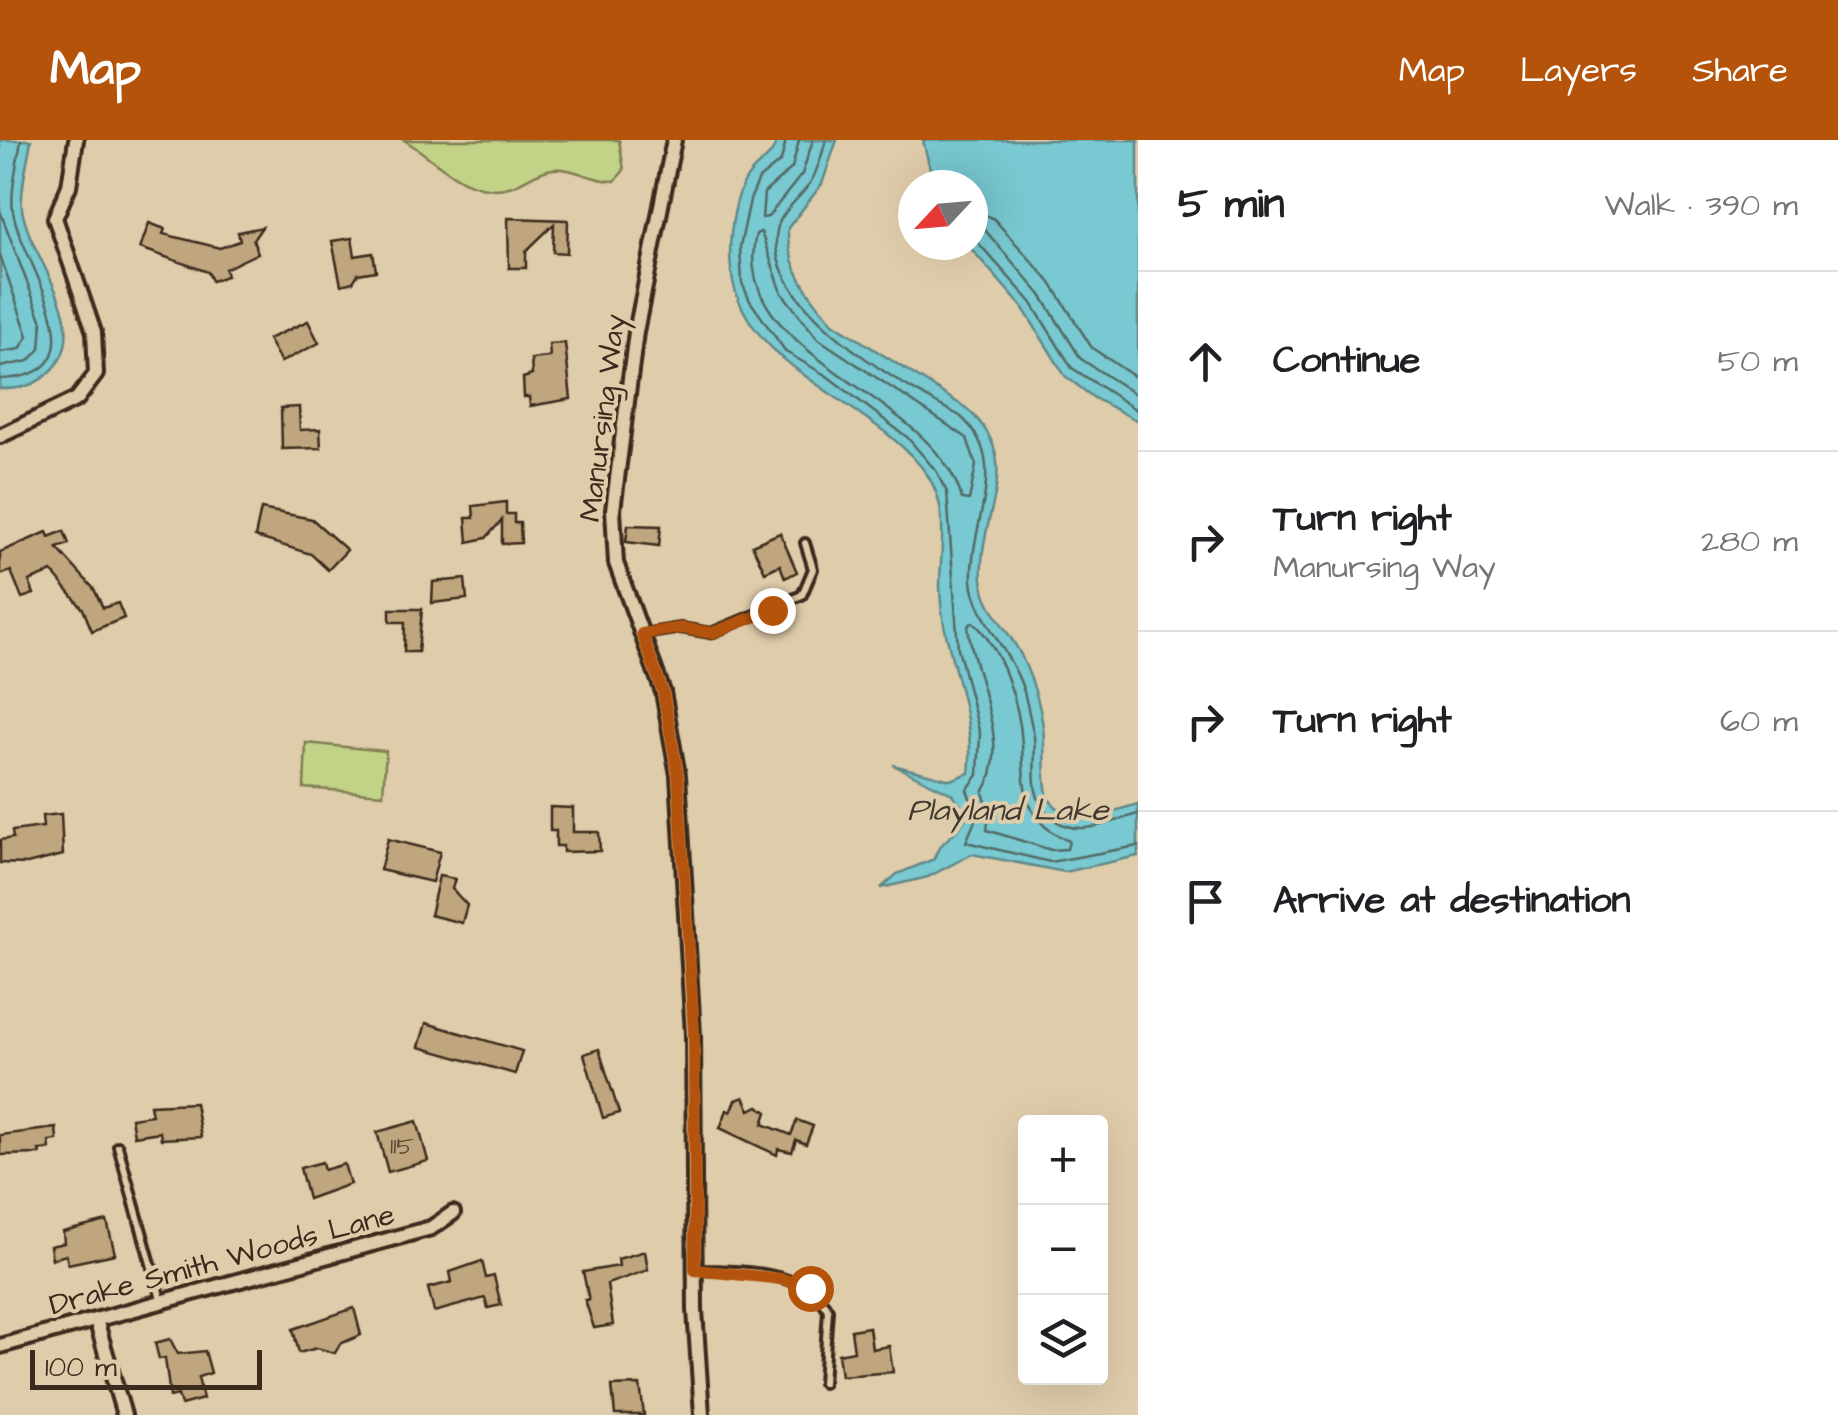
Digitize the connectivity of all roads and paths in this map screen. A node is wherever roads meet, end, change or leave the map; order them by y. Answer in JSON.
{"nodes":[{"id":1,"x":76,"y":140,"type":"edge"},
{"id":2,"x":674,"y":140,"type":"edge"},
{"id":3,"x":0,"y":436,"type":"edge"},
{"id":4,"x":805,"y":544,"type":"dead end"},
{"id":5,"x":642,"y":634,"type":"junction"},
{"id":6,"x":118,"y":1146,"type":"dead end"},
{"id":7,"x":453,"y":1213,"type":"dead end"},
{"id":8,"x":695,"y":1270,"type":"junction"},
{"id":9,"x":162,"y":1304,"type":"junction"},
{"id":10,"x":97,"y":1322,"type":"junction"},
{"id":11,"x":0,"y":1344,"type":"edge"},
{"id":12,"x":823,"y":1383,"type":"dead end"},
{"id":13,"x":124,"y":1415,"type":"edge"},
{"id":14,"x":702,"y":1415,"type":"edge"}],
"edges":[{"from":1,"to":3,"type":"street"},
{"from":2,"to":5,"type":"street","name":"Manursing Way"},
{"from":4,"to":5,"type":"lane"},
{"from":5,"to":8,"type":"street","name":"Manursing Way"},
{"from":6,"to":9,"type":"lane"},
{"from":7,"to":9,"type":"street","name":"Drake Smith Woods Lane"},
{"from":8,"to":12,"type":"lane"},
{"from":8,"to":14,"type":"street","name":"Manursing Way"},
{"from":9,"to":10,"type":"street","name":"Drake Smith Woods Lane"},
{"from":10,"to":11,"type":"street","name":"Drake Smith Woods Lane"},
{"from":10,"to":13,"type":"street"}]}
